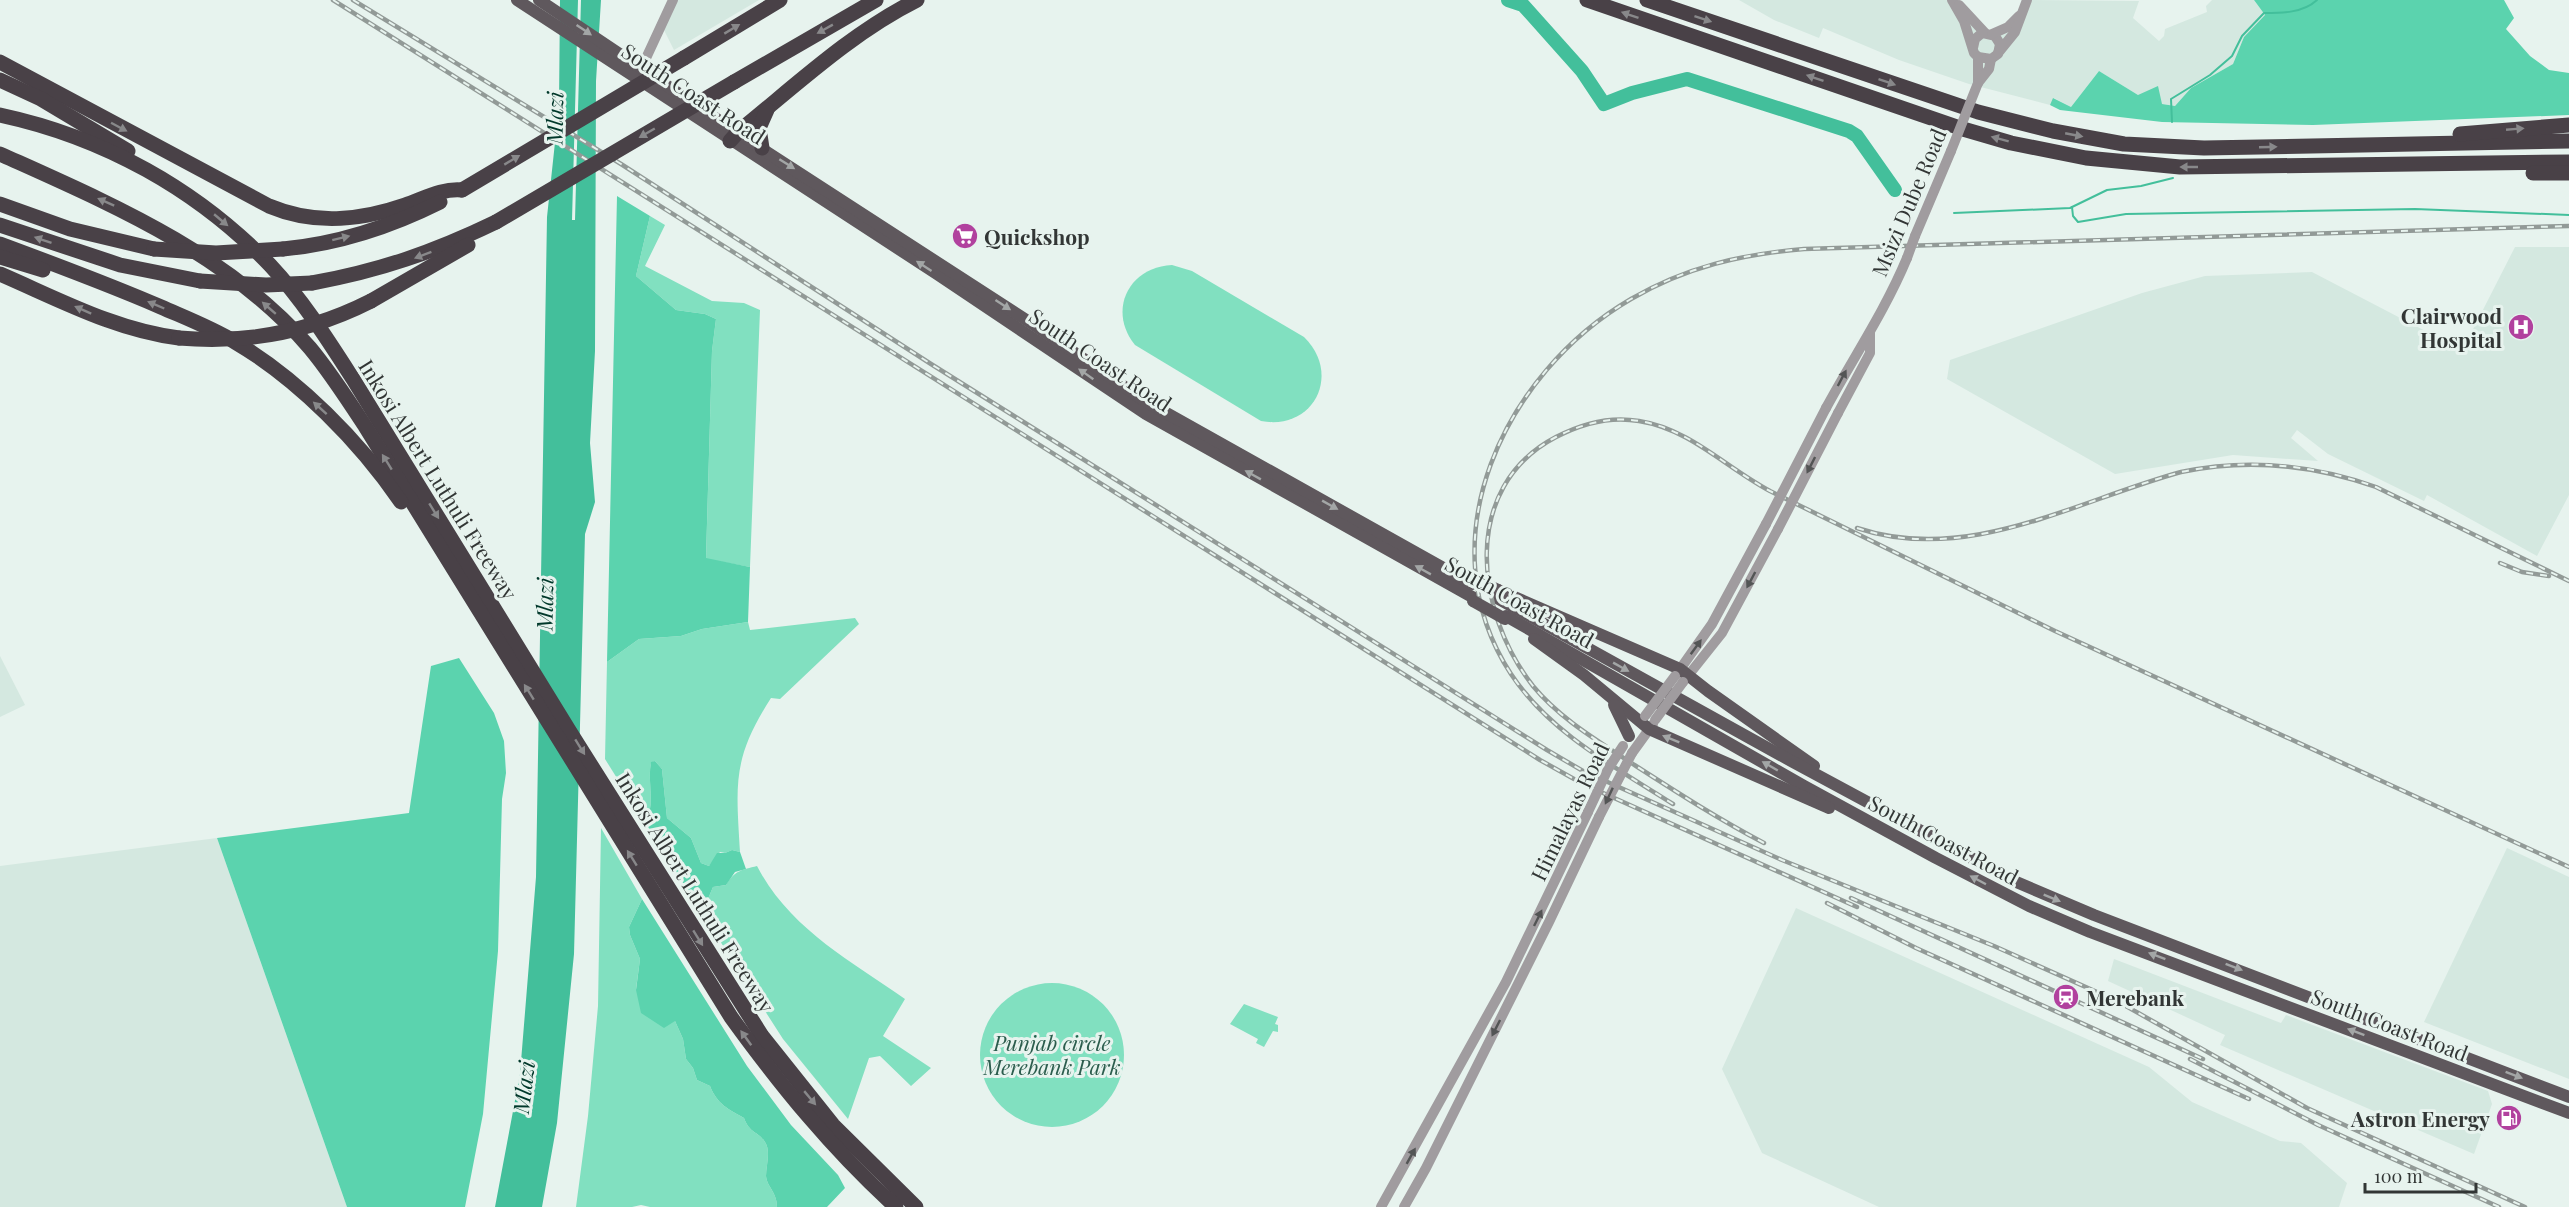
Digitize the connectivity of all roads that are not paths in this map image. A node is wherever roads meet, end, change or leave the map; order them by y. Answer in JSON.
{"nodes":[{"id":1,"x":517,"y":0,"type":"edge"},
{"id":2,"x":539,"y":0,"type":"edge"},
{"id":3,"x":673,"y":0,"type":"edge"},
{"id":4,"x":780,"y":0,"type":"edge"},
{"id":5,"x":876,"y":0,"type":"edge"},
{"id":6,"x":917,"y":0,"type":"edge"},
{"id":7,"x":1587,"y":0,"type":"edge"},
{"id":8,"x":1647,"y":0,"type":"edge"},
{"id":9,"x":1953,"y":0,"type":"edge"},
{"id":10,"x":2026,"y":2,"type":"edge"},
{"id":11,"x":1988,"y":33,"type":"junction"},
{"id":12,"x":1975,"y":52,"type":"junction"},
{"id":13,"x":1995,"y":56,"type":"junction"},
{"id":14,"x":0,"y":62,"type":"edge"},
{"id":15,"x":627,"y":67,"type":"junction"},
{"id":16,"x":641,"y":69,"type":"junction"},
{"id":17,"x":0,"y":72,"type":"edge"},
{"id":18,"x":0,"y":80,"type":"edge"},
{"id":19,"x":1978,"y":84,"type":"junction"},
{"id":20,"x":68,"y":99,"type":"junction"},
{"id":21,"x":768,"y":107,"type":"junction"},
{"id":22,"x":0,"y":115,"type":"edge"},
{"id":23,"x":2569,"y":125,"type":"edge"},
{"id":24,"x":734,"y":136,"type":"junction"},
{"id":25,"x":2569,"y":141,"type":"edge"},
{"id":26,"x":2311,"y":146,"type":"junction"},
{"id":27,"x":762,"y":148,"type":"junction"},
{"id":28,"x":0,"y":154,"type":"edge"},
{"id":29,"x":2569,"y":162,"type":"edge"},
{"id":30,"x":2373,"y":166,"type":"junction"},
{"id":31,"x":2569,"y":173,"type":"edge"},
{"id":32,"x":174,"y":185,"type":"junction"},
{"id":33,"x":462,"y":190,"type":"junction"},
{"id":34,"x":0,"y":204,"type":"edge"},
{"id":35,"x":496,"y":222,"type":"junction"},
{"id":36,"x":0,"y":225,"type":"edge"},
{"id":37,"x":0,"y":244,"type":"edge"},
{"id":38,"x":0,"y":257,"type":"edge"},
{"id":39,"x":0,"y":274,"type":"edge"},
{"id":40,"x":96,"y":280,"type":"junction"},
{"id":41,"x":1870,"y":333,"type":"junction"},
{"id":42,"x":1859,"y":348,"type":"joint"},
{"id":43,"x":1870,"y":353,"type":"joint"},
{"id":44,"x":1471,"y":591,"type":"junction"},
{"id":45,"x":1497,"y":594,"type":"junction"},
{"id":46,"x":489,"y":614,"type":"junction"},
{"id":47,"x":1506,"y":618,"type":"junction"},
{"id":48,"x":1682,"y":675,"type":"junction"},
{"id":49,"x":1609,"y":697,"type":"junction"},
{"id":50,"x":1647,"y":722,"type":"junction"},
{"id":51,"x":1626,"y":741,"type":"junction"},
{"id":52,"x":1857,"y":796,"type":"junction"},
{"id":53,"x":1862,"y":818,"type":"junction"},
{"id":54,"x":1942,"y":843,"type":"junction"},
{"id":55,"x":1936,"y":858,"type":"junction"},
{"id":56,"x":2125,"y":925,"type":"junction"},
{"id":57,"x":2118,"y":942,"type":"junction"},
{"id":58,"x":2297,"y":991,"type":"junction"},
{"id":59,"x":2290,"y":1007,"type":"junction"},
{"id":60,"x":2387,"y":1026,"type":"junction"},
{"id":61,"x":2422,"y":1040,"type":"junction"},
{"id":62,"x":2382,"y":1042,"type":"junction"},
{"id":63,"x":2416,"y":1055,"type":"junction"},
{"id":64,"x":2479,"y":1062,"type":"junction"},
{"id":65,"x":2474,"y":1077,"type":"junction"},
{"id":66,"x":2568,"y":1096,"type":"edge"},
{"id":67,"x":2564,"y":1111,"type":"edge"},
{"id":68,"x":857,"y":1172,"type":"junction"},
{"id":69,"x":899,"y":1201,"type":"edge"},
{"id":70,"x":890,"y":1207,"type":"edge"},
{"id":71,"x":916,"y":1207,"type":"edge"},
{"id":72,"x":923,"y":1207,"type":"edge"},
{"id":73,"x":1381,"y":1207,"type":"edge"},
{"id":74,"x":1404,"y":1207,"type":"edge"}],
"edges":[{"from":1,"to":15,"type":"main road","name":"South Coast Road"},
{"from":2,"to":15,"type":"main road","name":"South Coast Road","one_way":true},
{"from":3,"to":16,"type":"street"},
{"from":33,"to":4,"type":"highway","one_way":true,"bridge":true},
{"from":5,"to":35,"type":"highway","one_way":true,"bridge":true},
{"from":6,"to":21,"type":"highway"},
{"from":30,"to":7,"type":"highway","one_way":true},
{"from":8,"to":26,"type":"highway","one_way":true},
{"from":9,"to":11,"type":"street"},
{"from":9,"to":12,"type":"street","name":"Msizi Dube Road"},
{"from":10,"to":11,"type":"street","name":"Msizi Dube Road"},
{"from":10,"to":13,"type":"street","name":"Msizi Dube Road"},
{"from":11,"to":12,"type":"street","name":"Msizi Dube Road"},
{"from":11,"to":13,"type":"street"},
{"from":12,"to":13,"type":"street"},
{"from":12,"to":19,"type":"street","name":"Msizi Dube Road"},
{"from":13,"to":19,"type":"street","name":"Msizi Dube Road"},
{"from":14,"to":20,"type":"highway"},
{"from":15,"to":16,"type":"main road","name":"South Coast Road"},
{"from":15,"to":24,"type":"main road","name":"South Coast Road"},
{"from":16,"to":24,"type":"main road","name":"South Coast Road"},
{"from":17,"to":20,"type":"highway"},
{"from":18,"to":32,"type":"highway"},
{"from":19,"to":41,"type":"street","name":"Msizi Dube Road","bridge":true},
{"from":20,"to":33,"type":"highway","one_way":true},
{"from":21,"to":24,"type":"highway"},
{"from":21,"to":27,"type":"highway"},
{"from":22,"to":32,"type":"highway","name":"Inkosi Albert Luthuli Freeway"},
{"from":26,"to":23,"type":"highway","one_way":true},
{"from":24,"to":27,"type":"main road","name":"South Coast Road"},
{"from":44,"to":24,"type":"main road","name":"South Coast Road","one_way":true},
{"from":25,"to":26,"type":"highway"},
{"from":27,"to":44,"type":"main road","name":"South Coast Road","one_way":true},
{"from":46,"to":28,"type":"highway","name":"Inkosi Albert Luthuli Freeway","one_way":true},
{"from":29,"to":30,"type":"highway"},
{"from":30,"to":31,"type":"highway"},
{"from":32,"to":46,"type":"highway","name":"Inkosi Albert Luthuli Freeway","one_way":true},
{"from":34,"to":33,"type":"highway","one_way":true,"bridge":true},
{"from":35,"to":36,"type":"highway","one_way":true,"bridge":true},
{"from":35,"to":39,"type":"highway","one_way":true,"bridge":true},
{"from":37,"to":40,"type":"highway"},
{"from":38,"to":40,"type":"highway"},
{"from":46,"to":40,"type":"highway","one_way":true},
{"from":41,"to":42,"type":"street","name":"Msizi Dube Road"},
{"from":41,"to":43,"type":"street","name":"Msizi Dube Road"},
{"from":48,"to":42,"type":"street","name":"Himalayas Road","one_way":true,"bridge":true},
{"from":43,"to":48,"type":"street","name":"Himalayas Road","one_way":true,"bridge":true},
{"from":44,"to":45,"type":"main road","bridge":true},
{"from":44,"to":47,"type":"main road","name":"South Coast Road","bridge":true},
{"from":45,"to":48,"type":"main road"},
{"from":45,"to":52,"type":"main road","name":"South Coast Road","one_way":true},
{"from":68,"to":46,"type":"highway","name":"Inkosi Albert Luthuli Freeway","one_way":true},
{"from":46,"to":69,"type":"highway","name":"Inkosi Albert Luthuli Freeway","one_way":true},
{"from":47,"to":49,"type":"main road"},
{"from":53,"to":47,"type":"main road","name":"South Coast Road","one_way":true},
{"from":48,"to":50,"type":"street","name":"Himalayas Road","bridge":true},
{"from":48,"to":52,"type":"main road"},
{"from":49,"to":50,"type":"main road"},
{"from":49,"to":51,"type":"main road"},
{"from":50,"to":51,"type":"street","name":"Himalayas Road"},
{"from":53,"to":50,"type":"main road","one_way":true},
{"from":50,"to":74,"type":"street","name":"Himalayas Road","one_way":true,"bridge":true},
{"from":73,"to":51,"type":"street","name":"Himalayas Road","one_way":true,"bridge":true},
{"from":52,"to":54,"type":"main road","name":"South Coast Road"},
{"from":53,"to":55,"type":"main road","name":"South Coast Road"},
{"from":54,"to":55,"type":"main road"},
{"from":54,"to":56,"type":"main road","name":"South Coast Road","one_way":true},
{"from":57,"to":55,"type":"main road","name":"South Coast Road","one_way":true},
{"from":56,"to":57,"type":"main road"},
{"from":56,"to":58,"type":"main road","name":"South Coast Road","one_way":true},
{"from":59,"to":57,"type":"main road","name":"South Coast Road","one_way":true},
{"from":58,"to":59,"type":"main road"},
{"from":58,"to":60,"type":"main road","name":"South Coast Road"},
{"from":62,"to":59,"type":"main road","name":"South Coast Road","one_way":true},
{"from":60,"to":61,"type":"main road","name":"South Coast Road"},
{"from":60,"to":62,"type":"main road"},
{"from":61,"to":63,"type":"main road"},
{"from":61,"to":64,"type":"main road","name":"South Coast Road"},
{"from":62,"to":63,"type":"main road","name":"South Coast Road"},
{"from":63,"to":65,"type":"main road","name":"South Coast Road"},
{"from":64,"to":65,"type":"main road"},
{"from":64,"to":66,"type":"main road","name":"South Coast Road","one_way":true},
{"from":65,"to":67,"type":"main road","name":"South Coast Road"},
{"from":66,"to":67,"type":"main road"},
{"from":68,"to":69,"type":"highway","name":"Inkosi Albert Luthuli Freeway"},
{"from":68,"to":70,"type":"highway"},
{"from":69,"to":71,"type":"highway","name":"Inkosi Albert Luthuli Freeway"},
{"from":69,"to":72,"type":"highway"}]}
